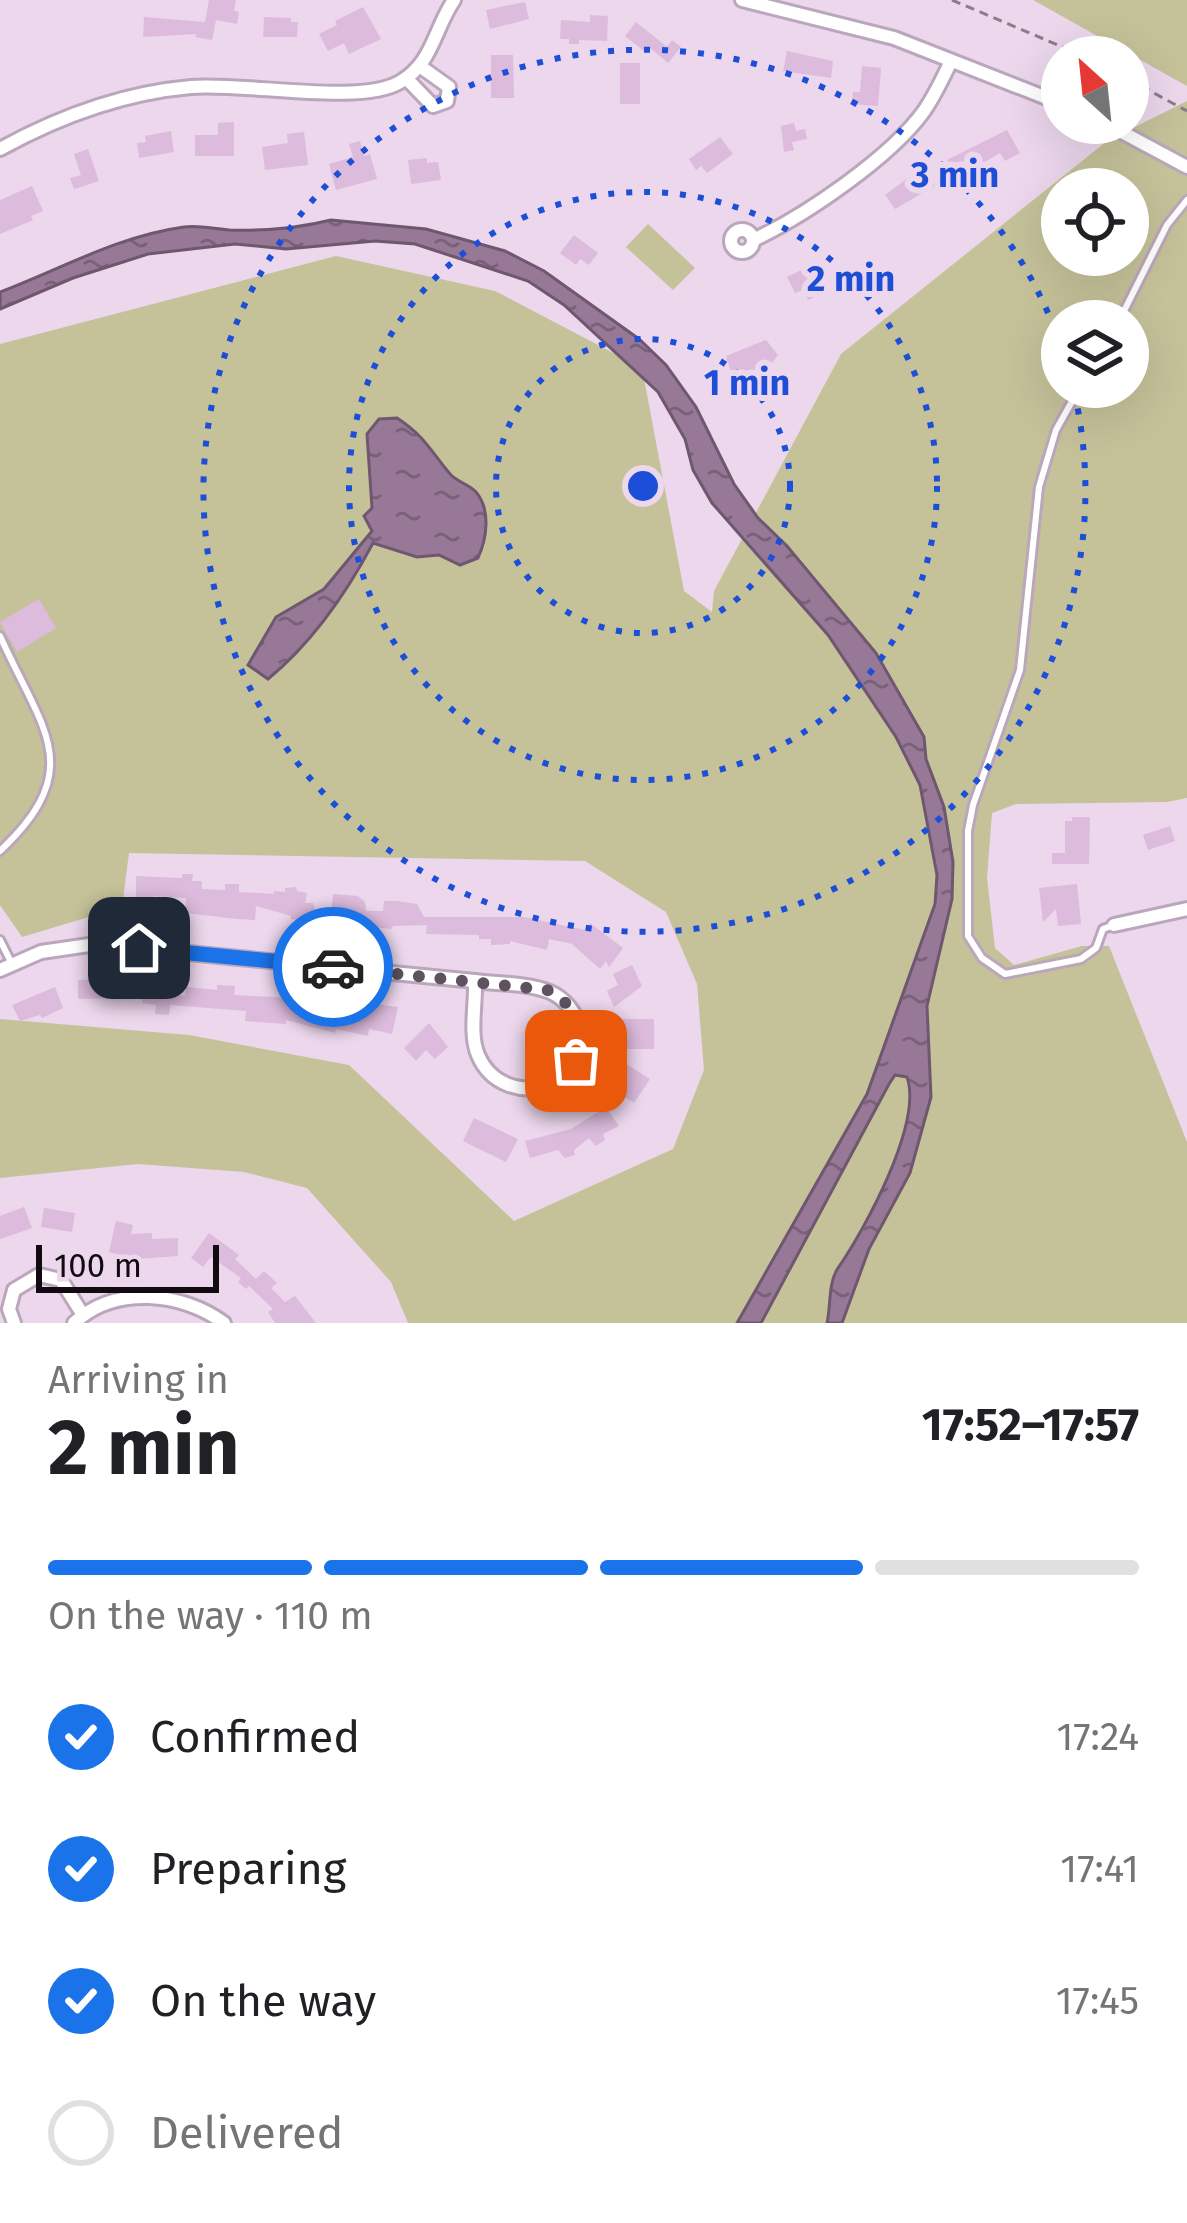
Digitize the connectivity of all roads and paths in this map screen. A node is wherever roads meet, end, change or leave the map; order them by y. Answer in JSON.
{"nodes":[{"id":1,"x":454,"y":0,"type":"edge"},
{"id":2,"x":742,"y":0,"type":"edge"},
{"id":3,"x":952,"y":0,"type":"edge"},
{"id":4,"x":1041,"y":38,"type":"edge"},
{"id":5,"x":951,"y":61,"type":"junction"},
{"id":6,"x":421,"y":67,"type":"junction"},
{"id":7,"x":406,"y":78,"type":"junction"},
{"id":8,"x":1149,"y":90,"type":"edge"},
{"id":9,"x":1041,"y":96,"type":"edge"},
{"id":10,"x":1187,"y":111,"type":"edge"},
{"id":11,"x":1145,"y":144,"type":"edge"},
{"id":12,"x":0,"y":149,"type":"edge"},
{"id":13,"x":1187,"y":166,"type":"edge"},
{"id":14,"x":1187,"y":200,"type":"edge"},
{"id":15,"x":753,"y":240,"type":"dead end"},
{"id":16,"x":1130,"y":300,"type":"edge"},
{"id":17,"x":1068,"y":408,"type":"edge"},
{"id":18,"x":0,"y":636,"type":"edge"},
{"id":19,"x":0,"y":851,"type":"edge"},
{"id":20,"x":1187,"y":909,"type":"edge"},
{"id":21,"x":1114,"y":925,"type":"joint"},
{"id":22,"x":0,"y":940,"type":"edge"},
{"id":23,"x":6,"y":967,"type":"edge"},
{"id":24,"x":476,"y":981,"type":"junction"},
{"id":25,"x":79,"y":1319,"type":"edge"},
{"id":26,"x":14,"y":1323,"type":"edge"},
{"id":27,"x":224,"y":1323,"type":"edge"}],
"edges":[{"from":1,"to":6,"type":"street"},
{"from":2,"to":5,"type":"street"},
{"from":3,"to":4,"type":"path"},
{"from":5,"to":9,"type":"street"},
{"from":5,"to":15,"type":"street"},
{"from":6,"to":7,"type":"street"},
{"from":6,"to":7,"type":"street"},
{"from":7,"to":12,"type":"street"},
{"from":8,"to":10,"type":"path"},
{"from":11,"to":13,"type":"street"},
{"from":14,"to":16,"type":"lane"},
{"from":17,"to":21,"type":"lane"},
{"from":18,"to":19,"type":"lane"},
{"from":20,"to":21,"type":"street"},
{"from":22,"to":23,"type":"lane"},
{"from":23,"to":24,"type":"street"},
{"from":24,"to":24,"type":"street"},
{"from":25,"to":26,"type":"street"},
{"from":25,"to":27,"type":"street"}]}
